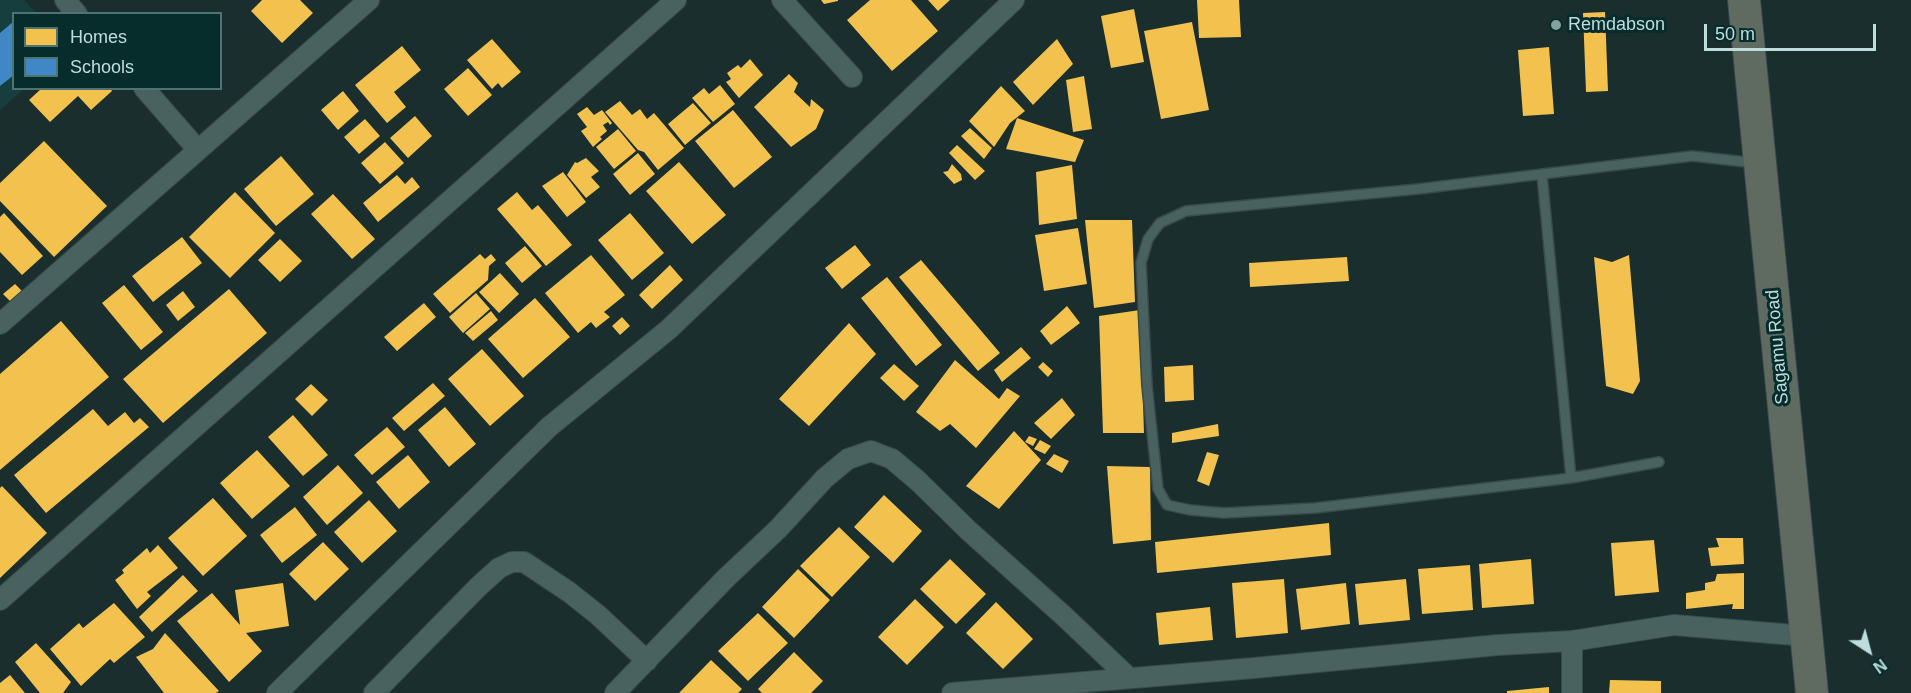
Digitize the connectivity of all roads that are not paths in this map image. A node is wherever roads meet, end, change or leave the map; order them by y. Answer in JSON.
{"nodes":[{"id":1,"x":65,"y":0,"type":"edge"},
{"id":2,"x":369,"y":0,"type":"edge"},
{"id":3,"x":676,"y":0,"type":"edge"},
{"id":4,"x":782,"y":0,"type":"edge"},
{"id":5,"x":1014,"y":0,"type":"edge"},
{"id":6,"x":1743,"y":0,"type":"edge"},
{"id":7,"x":75,"y":12,"type":"edge"},
{"id":8,"x":852,"y":77,"type":"dead end"},
{"id":9,"x":146,"y":90,"type":"edge"},
{"id":10,"x":198,"y":150,"type":"junction"},
{"id":11,"x":1761,"y":164,"type":"junction"},
{"id":12,"x":1542,"y":175,"type":"junction"},
{"id":13,"x":0,"y":324,"type":"edge"},
{"id":14,"x":1659,"y":462,"type":"dead end"},
{"id":15,"x":1571,"y":478,"type":"junction"},
{"id":16,"x":0,"y":600,"type":"edge"},
{"id":17,"x":1806,"y":636,"type":"junction"},
{"id":18,"x":1572,"y":641,"type":"junction"},
{"id":19,"x":647,"y":661,"type":"junction"},
{"id":20,"x":1128,"y":677,"type":"junction"},
{"id":21,"x":276,"y":693,"type":"edge"},
{"id":22,"x":374,"y":693,"type":"edge"},
{"id":23,"x":615,"y":693,"type":"edge"},
{"id":24,"x":952,"y":693,"type":"edge"},
{"id":25,"x":1572,"y":693,"type":"edge"},
{"id":26,"x":1812,"y":693,"type":"edge"}],
"edges":[{"from":1,"to":7,"type":"street"},
{"from":2,"to":10,"type":"street"},
{"from":3,"to":16,"type":"street"},
{"from":4,"to":8,"type":"street"},
{"from":5,"to":21,"type":"street"},
{"from":6,"to":11,"type":"highway","name":"Sagamu Road"},
{"from":9,"to":10,"type":"street"},
{"from":10,"to":13,"type":"street"},
{"from":11,"to":12,"type":"lane"},
{"from":11,"to":17,"type":"highway","name":"Sagamu Road"},
{"from":12,"to":15,"type":"lane"},
{"from":12,"to":15,"type":"lane"},
{"from":14,"to":15,"type":"lane"},
{"from":17,"to":18,"type":"street"},
{"from":17,"to":26,"type":"highway","name":"Sagamu Road"},
{"from":18,"to":20,"type":"street"},
{"from":18,"to":25,"type":"street"},
{"from":19,"to":20,"type":"street"},
{"from":19,"to":22,"type":"street"},
{"from":19,"to":23,"type":"street"},
{"from":20,"to":24,"type":"street"}]}
